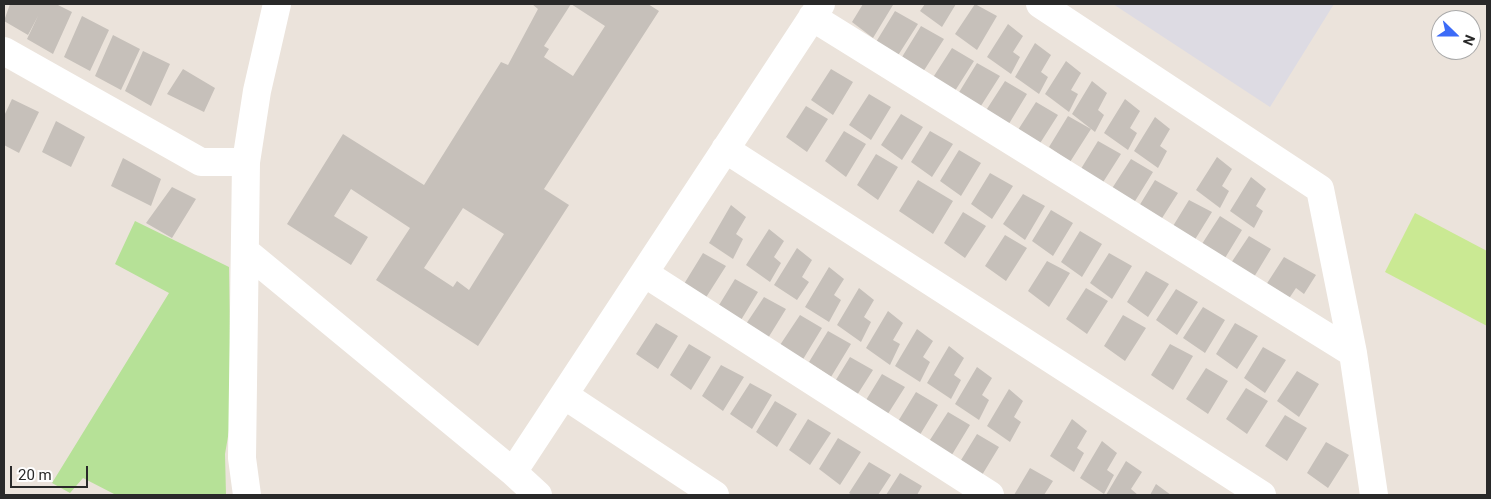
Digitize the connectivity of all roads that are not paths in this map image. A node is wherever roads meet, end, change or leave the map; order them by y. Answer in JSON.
{"nodes":[{"id":1,"x":277,"y":4,"type":"edge"},
{"id":2,"x":1040,"y":4,"type":"edge"},
{"id":3,"x":816,"y":11,"type":"edge"},
{"id":4,"x":4,"y":51,"type":"edge"},
{"id":5,"x":725,"y":149,"type":"junction"},
{"id":6,"x":246,"y":162,"type":"junction"},
{"id":7,"x":245,"y":251,"type":"junction"},
{"id":8,"x":644,"y":273,"type":"junction"},
{"id":9,"x":1353,"y":353,"type":"junction"},
{"id":10,"x":564,"y":395,"type":"junction"},
{"id":11,"x":513,"y":472,"type":"junction"},
{"id":12,"x":247,"y":495,"type":"edge"},
{"id":13,"x":538,"y":495,"type":"edge"},
{"id":14,"x":715,"y":495,"type":"edge"},
{"id":15,"x":990,"y":495,"type":"edge"},
{"id":16,"x":1262,"y":495,"type":"edge"},
{"id":17,"x":1374,"y":495,"type":"edge"}],
"edges":[{"from":1,"to":6,"type":"street"},
{"from":2,"to":9,"type":"street"},
{"from":3,"to":5,"type":"street"},
{"from":3,"to":9,"type":"street"},
{"from":4,"to":6,"type":"street"},
{"from":5,"to":8,"type":"street"},
{"from":5,"to":16,"type":"street"},
{"from":6,"to":7,"type":"street"},
{"from":7,"to":11,"type":"street"},
{"from":7,"to":12,"type":"street"},
{"from":8,"to":10,"type":"street"},
{"from":8,"to":15,"type":"street"},
{"from":9,"to":17,"type":"street"},
{"from":10,"to":11,"type":"street"},
{"from":10,"to":14,"type":"street"},
{"from":11,"to":13,"type":"street"}]}
